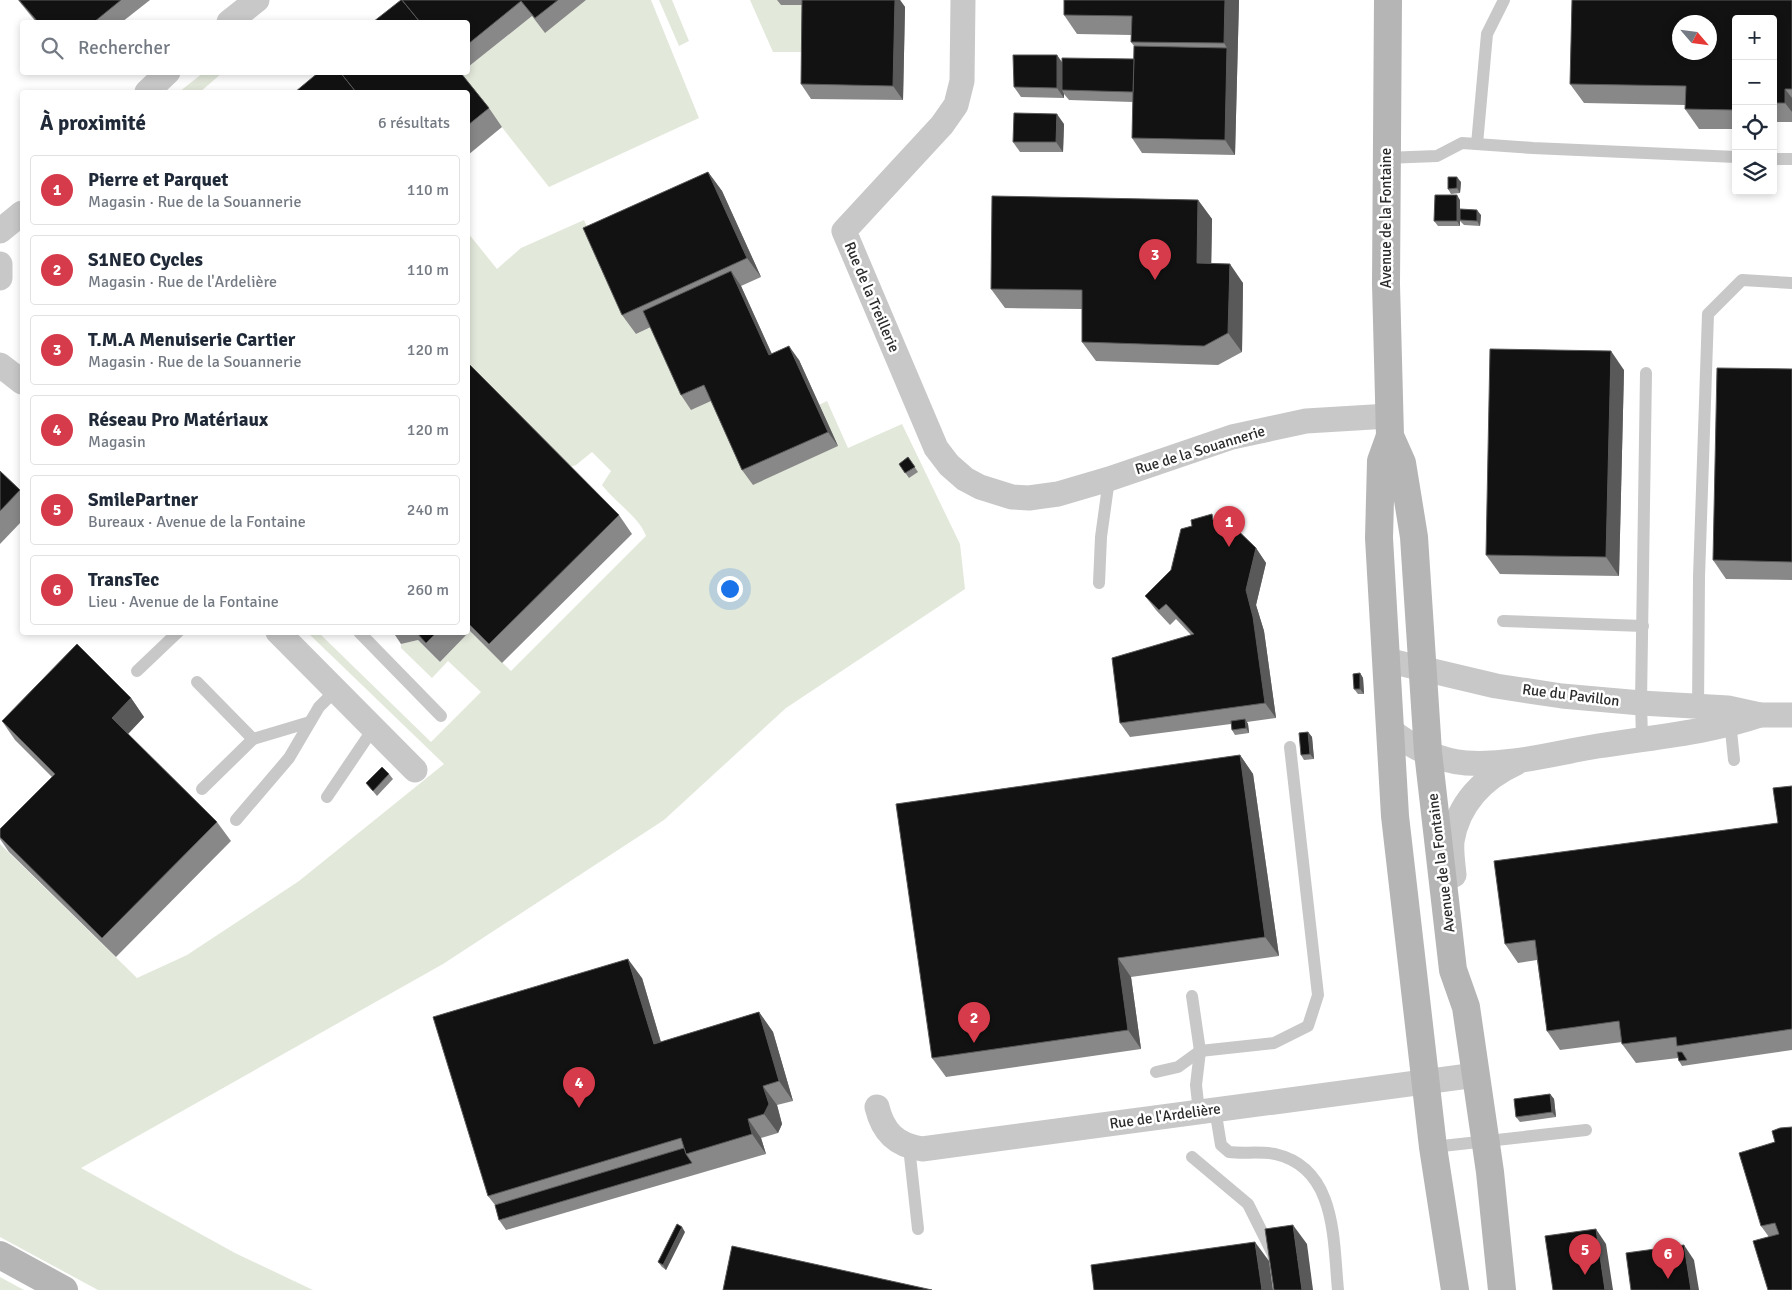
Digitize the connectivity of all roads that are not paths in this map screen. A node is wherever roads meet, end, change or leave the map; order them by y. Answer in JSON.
{"nodes":[{"id":1,"x":257,"y":0,"type":"edge"},
{"id":2,"x":962,"y":0,"type":"edge"},
{"id":3,"x":1388,"y":0,"type":"edge"},
{"id":4,"x":1504,"y":0,"type":"edge"},
{"id":5,"x":232,"y":20,"type":"edge"},
{"id":6,"x":165,"y":75,"type":"edge"},
{"id":7,"x":149,"y":90,"type":"edge"},
{"id":8,"x":1477,"y":144,"type":"junction"},
{"id":9,"x":1732,"y":157,"type":"edge"},
{"id":10,"x":1385,"y":158,"type":"junction"},
{"id":11,"x":1777,"y":158,"type":"edge"},
{"id":12,"x":1792,"y":159,"type":"edge"},
{"id":13,"x":20,"y":214,"type":"edge"},
{"id":14,"x":0,"y":231,"type":"edge"},
{"id":15,"x":0,"y":264,"type":"edge"},
{"id":16,"x":0,"y":278,"type":"edge"},
{"id":17,"x":1792,"y":283,"type":"edge"},
{"id":18,"x":0,"y":365,"type":"edge"},
{"id":19,"x":1646,"y":373,"type":"dead end"},
{"id":20,"x":20,"y":380,"type":"edge"},
{"id":21,"x":1390,"y":426,"type":"junction"},
{"id":22,"x":1109,"y":479,"type":"junction"},
{"id":23,"x":1012,"y":497,"type":"joint"},
{"id":24,"x":1099,"y":583,"type":"dead end"},
{"id":25,"x":1503,"y":621,"type":"dead end"},
{"id":26,"x":1643,"y":626,"type":"junction"},
{"id":27,"x":175,"y":635,"type":"edge"},
{"id":28,"x":281,"y":635,"type":"edge"},
{"id":29,"x":362,"y":635,"type":"edge"},
{"id":30,"x":1386,"y":660,"type":"junction"},
{"id":31,"x":1422,"y":669,"type":"junction"},
{"id":32,"x":137,"y":671,"type":"dead end"},
{"id":33,"x":197,"y":682,"type":"dead end"},
{"id":34,"x":335,"y":691,"type":"junction"},
{"id":35,"x":1641,"y":704,"type":"junction"},
{"id":36,"x":1792,"y":715,"type":"edge"},
{"id":37,"x":441,"y":716,"type":"dead end"},
{"id":38,"x":1729,"y":717,"type":"junction"},
{"id":39,"x":1698,"y":718,"type":"junction"},
{"id":40,"x":310,"y":722,"type":"junction"},
{"id":41,"x":373,"y":729,"type":"junction"},
{"id":42,"x":1390,"y":730,"type":"junction"},
{"id":43,"x":1642,"y":738,"type":"junction"},
{"id":44,"x":253,"y":739,"type":"junction"},
{"id":45,"x":1290,"y":747,"type":"dead end"},
{"id":46,"x":1428,"y":752,"type":"junction"},
{"id":47,"x":1734,"y":760,"type":"dead end"},
{"id":48,"x":1518,"y":762,"type":"junction"},
{"id":49,"x":415,"y":770,"type":"dead end"},
{"id":50,"x":202,"y":789,"type":"dead end"},
{"id":51,"x":327,"y":796,"type":"dead end"},
{"id":52,"x":236,"y":820,"type":"dead end"},
{"id":53,"x":1192,"y":996,"type":"dead end"},
{"id":54,"x":1466,"y":1007,"type":"junction"},
{"id":55,"x":1200,"y":1051,"type":"junction"},
{"id":56,"x":1156,"y":1072,"type":"dead end"},
{"id":57,"x":1476,"y":1075,"type":"junction"},
{"id":58,"x":1425,"y":1082,"type":"junction"},
{"id":59,"x":877,"y":1106,"type":"dead end"},
{"id":60,"x":1207,"y":1111,"type":"junction"},
{"id":61,"x":1586,"y":1130,"type":"dead end"},
{"id":62,"x":1486,"y":1142,"type":"junction"},
{"id":63,"x":909,"y":1147,"type":"junction"},
{"id":64,"x":1433,"y":1147,"type":"junction"},
{"id":65,"x":1192,"y":1158,"type":"dead end"},
{"id":66,"x":918,"y":1229,"type":"dead end"},
{"id":67,"x":0,"y":1255,"type":"edge"},
{"id":68,"x":64,"y":1290,"type":"edge"},
{"id":69,"x":1278,"y":1290,"type":"edge"},
{"id":70,"x":1338,"y":1290,"type":"edge"},
{"id":71,"x":1455,"y":1290,"type":"edge"},
{"id":72,"x":1502,"y":1290,"type":"edge"}],
"edges":[{"from":1,"to":5,"type":"street"},
{"from":2,"to":23,"type":"street","name":"Rue de la Treillerie"},
{"from":3,"to":10,"type":"street","name":"Avenue de la Fontaine"},
{"from":4,"to":8,"type":"lane"},
{"from":6,"to":7,"type":"street"},
{"from":8,"to":9,"type":"lane"},
{"from":8,"to":10,"type":"lane"},
{"from":10,"to":21,"type":"street","name":"Avenue de la Fontaine"},
{"from":11,"to":12,"type":"lane"},
{"from":13,"to":14,"type":"street"},
{"from":15,"to":16,"type":"street"},
{"from":17,"to":39,"type":"lane"},
{"from":18,"to":20,"type":"street"},
{"from":19,"to":26,"type":"lane"},
{"from":21,"to":22,"type":"street","name":"Rue de la Souannerie"},
{"from":21,"to":30,"type":"street","name":"Avenue de la Fontaine"},
{"from":21,"to":31,"type":"street","name":"Avenue de la Fontaine"},
{"from":22,"to":23,"type":"street","name":"Rue de la Souannerie"},
{"from":22,"to":24,"type":"lane"},
{"from":25,"to":26,"type":"lane"},
{"from":26,"to":35,"type":"lane"},
{"from":27,"to":32,"type":"lane"},
{"from":28,"to":34,"type":"street"},
{"from":29,"to":37,"type":"lane"},
{"from":30,"to":31,"type":"street","name":"Rue du Pavillon"},
{"from":30,"to":42,"type":"street","name":"Avenue de la Fontaine"},
{"from":31,"to":35,"type":"street","name":"Rue du Pavillon"},
{"from":31,"to":46,"type":"street","name":"Avenue de la Fontaine"},
{"from":33,"to":44,"type":"lane"},
{"from":34,"to":40,"type":"lane"},
{"from":34,"to":41,"type":"street"},
{"from":35,"to":39,"type":"street","name":"Rue du Pavillon"},
{"from":35,"to":43,"type":"lane"},
{"from":36,"to":38,"type":"street","name":"Rue du Pavillon"},
{"from":38,"to":39,"type":"street","name":"Rue du Pavillon"},
{"from":38,"to":47,"type":"lane"},
{"from":39,"to":43,"type":"street","name":"Rue du Pavillon"},
{"from":40,"to":44,"type":"lane"},
{"from":40,"to":52,"type":"lane"},
{"from":41,"to":49,"type":"street"},
{"from":41,"to":51,"type":"lane"},
{"from":42,"to":46,"type":"street","name":"Rue du Pavillon"},
{"from":42,"to":58,"type":"street","name":"Avenue de la Fontaine"},
{"from":43,"to":48,"type":"street","name":"Rue du Pavillon"},
{"from":44,"to":50,"type":"lane"},
{"from":45,"to":55,"type":"lane"},
{"from":46,"to":48,"type":"street","name":"Rue du Pavillon"},
{"from":46,"to":54,"type":"street","name":"Avenue de la Fontaine"},
{"from":48,"to":54,"type":"street","name":"Rue du Pavillon"},
{"from":53,"to":55,"type":"lane"},
{"from":54,"to":57,"type":"street","name":"Avenue de la Fontaine"},
{"from":55,"to":56,"type":"lane"},
{"from":55,"to":60,"type":"lane"},
{"from":57,"to":58,"type":"street","name":"Rue de l'Ardelière"},
{"from":57,"to":62,"type":"street","name":"Avenue de la Fontaine"},
{"from":58,"to":60,"type":"street","name":"Rue de l'Ardelière"},
{"from":58,"to":64,"type":"street","name":"Avenue de la Fontaine"},
{"from":59,"to":63,"type":"street"},
{"from":60,"to":63,"type":"street","name":"Rue de l'Ardelière"},
{"from":60,"to":70,"type":"lane"},
{"from":61,"to":62,"type":"lane"},
{"from":62,"to":64,"type":"lane"},
{"from":62,"to":72,"type":"street","name":"Avenue de la Fontaine"},
{"from":63,"to":66,"type":"lane"},
{"from":64,"to":71,"type":"street","name":"Avenue de la Fontaine"},
{"from":65,"to":69,"type":"lane"},
{"from":67,"to":68,"type":"street"}]}
